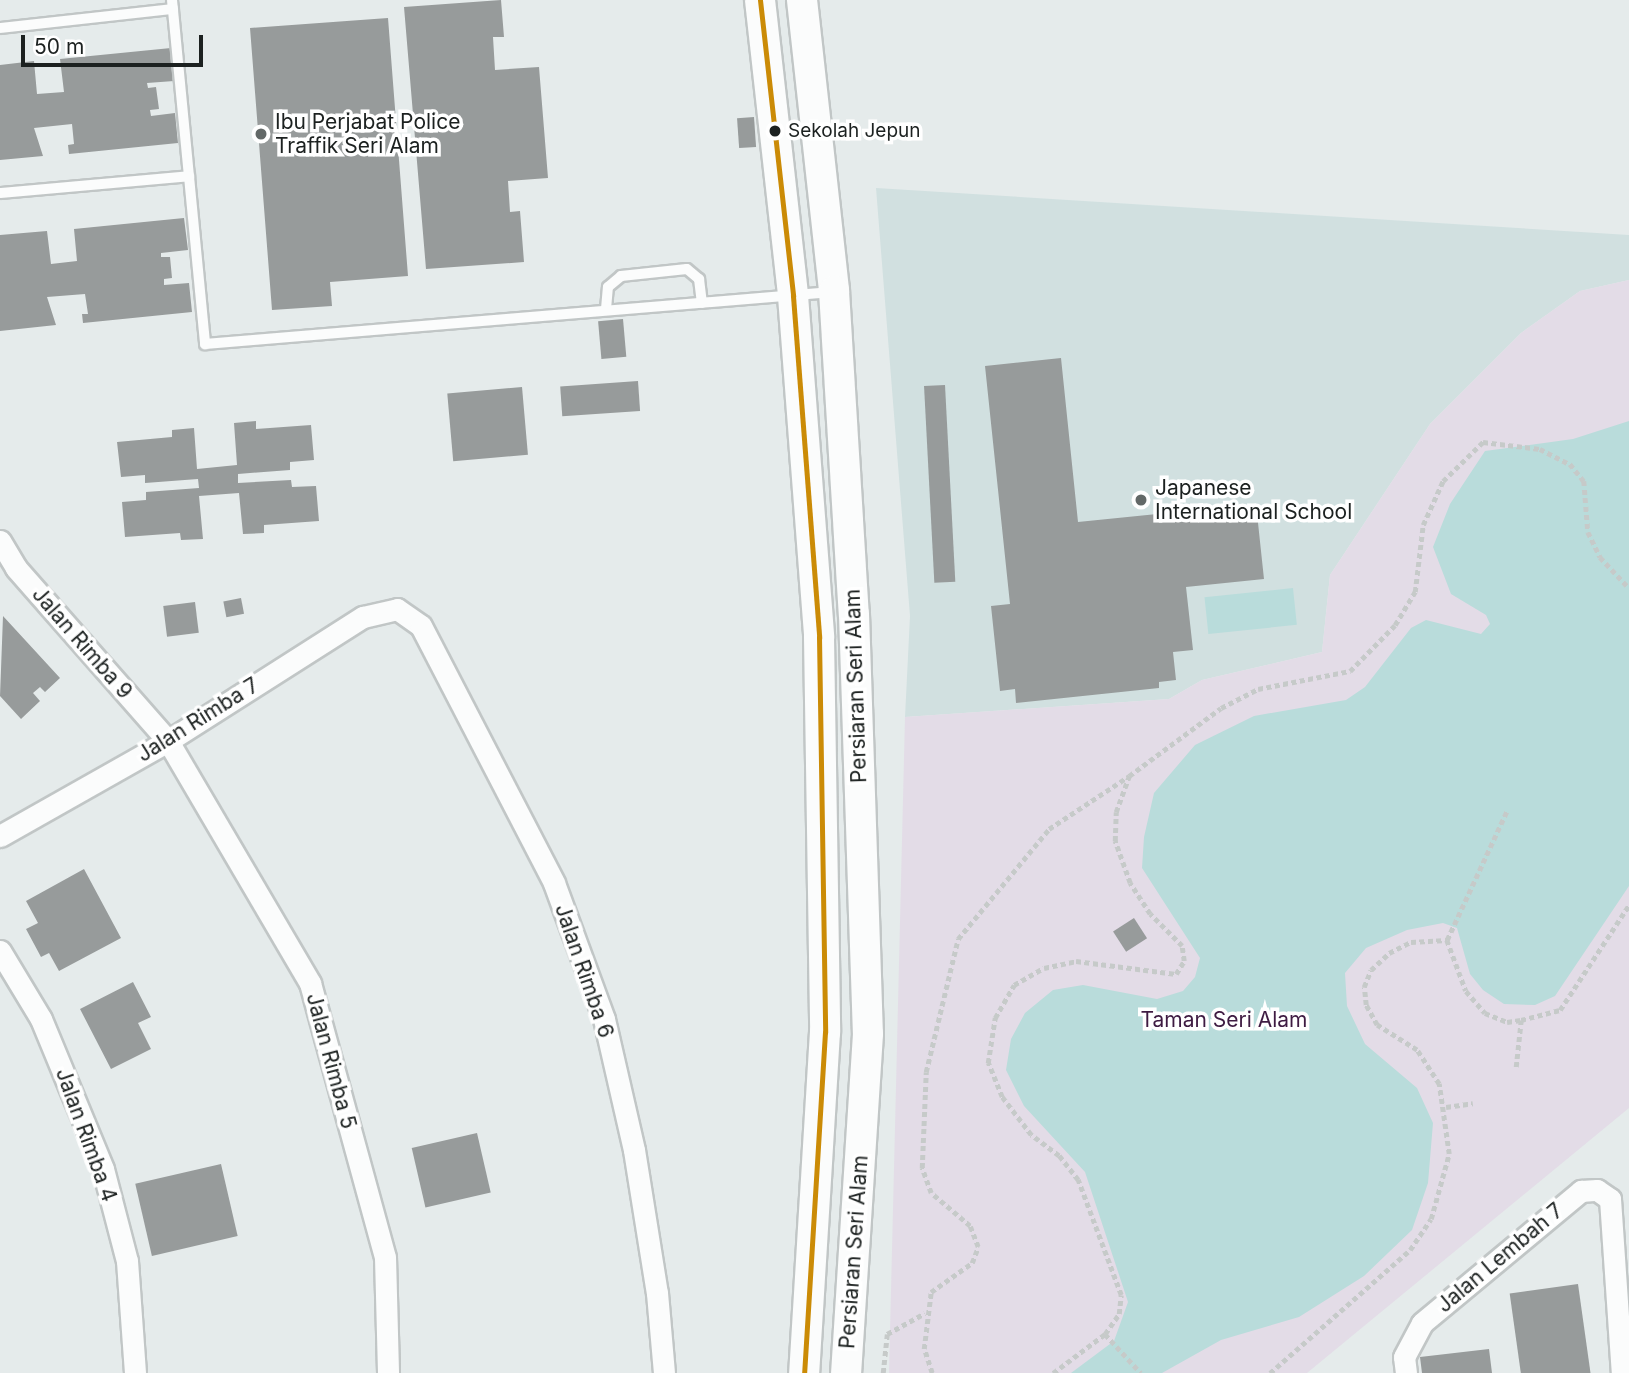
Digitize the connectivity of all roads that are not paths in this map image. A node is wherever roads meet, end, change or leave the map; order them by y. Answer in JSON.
{"nodes":[{"id":1,"x":760,"y":0,"type":"edge"},
{"id":2,"x":802,"y":0,"type":"edge"},
{"id":3,"x":173,"y":5,"type":"edge"},
{"id":4,"x":0,"y":28,"type":"edge"},
{"id":5,"x":189,"y":176,"type":"junction"},
{"id":6,"x":0,"y":193,"type":"edge"},
{"id":7,"x":834,"y":291,"type":"junction"},
{"id":8,"x":793,"y":296,"type":"junction"},
{"id":9,"x":702,"y":303,"type":"junction"},
{"id":10,"x":606,"y":309,"type":"junction"},
{"id":11,"x":0,"y":541,"type":"edge"},
{"id":12,"x":397,"y":609,"type":"joint"},
{"id":13,"x":168,"y":741,"type":"junction"},
{"id":14,"x":0,"y":836,"type":"edge"},
{"id":15,"x":0,"y":951,"type":"edge"},
{"id":16,"x":135,"y":1373,"type":"edge"},
{"id":17,"x":388,"y":1373,"type":"edge"},
{"id":18,"x":664,"y":1373,"type":"edge"},
{"id":19,"x":804,"y":1373,"type":"edge"},
{"id":20,"x":846,"y":1373,"type":"edge"},
{"id":21,"x":1406,"y":1373,"type":"edge"},
{"id":22,"x":1622,"y":1373,"type":"edge"}],
"edges":[{"from":1,"to":8,"type":"street","name":"Persiaran Seri Alam"},
{"from":2,"to":7,"type":"street","name":"Persiaran Seri Alam"},
{"from":3,"to":4,"type":"lane"},
{"from":3,"to":5,"type":"lane"},
{"from":5,"to":6,"type":"lane"},
{"from":5,"to":10,"type":"lane"},
{"from":7,"to":8,"type":"lane"},
{"from":7,"to":20,"type":"street","name":"Persiaran Seri Alam"},
{"from":8,"to":9,"type":"lane"},
{"from":8,"to":19,"type":"street","name":"Persiaran Seri Alam"},
{"from":9,"to":10,"type":"lane"},
{"from":9,"to":10,"type":"lane"},
{"from":11,"to":13,"type":"street","name":"Jalan Rimba 9"},
{"from":12,"to":13,"type":"street","name":"Jalan Rimba 7"},
{"from":12,"to":18,"type":"street","name":"Jalan Rimba 6"},
{"from":13,"to":14,"type":"street","name":"Jalan Rimba 7"},
{"from":13,"to":17,"type":"street","name":"Jalan Rimba 5"},
{"from":15,"to":16,"type":"street","name":"Jalan Rimba 4"},
{"from":21,"to":22,"type":"street","name":"Jalan Lembah 7"}]}
